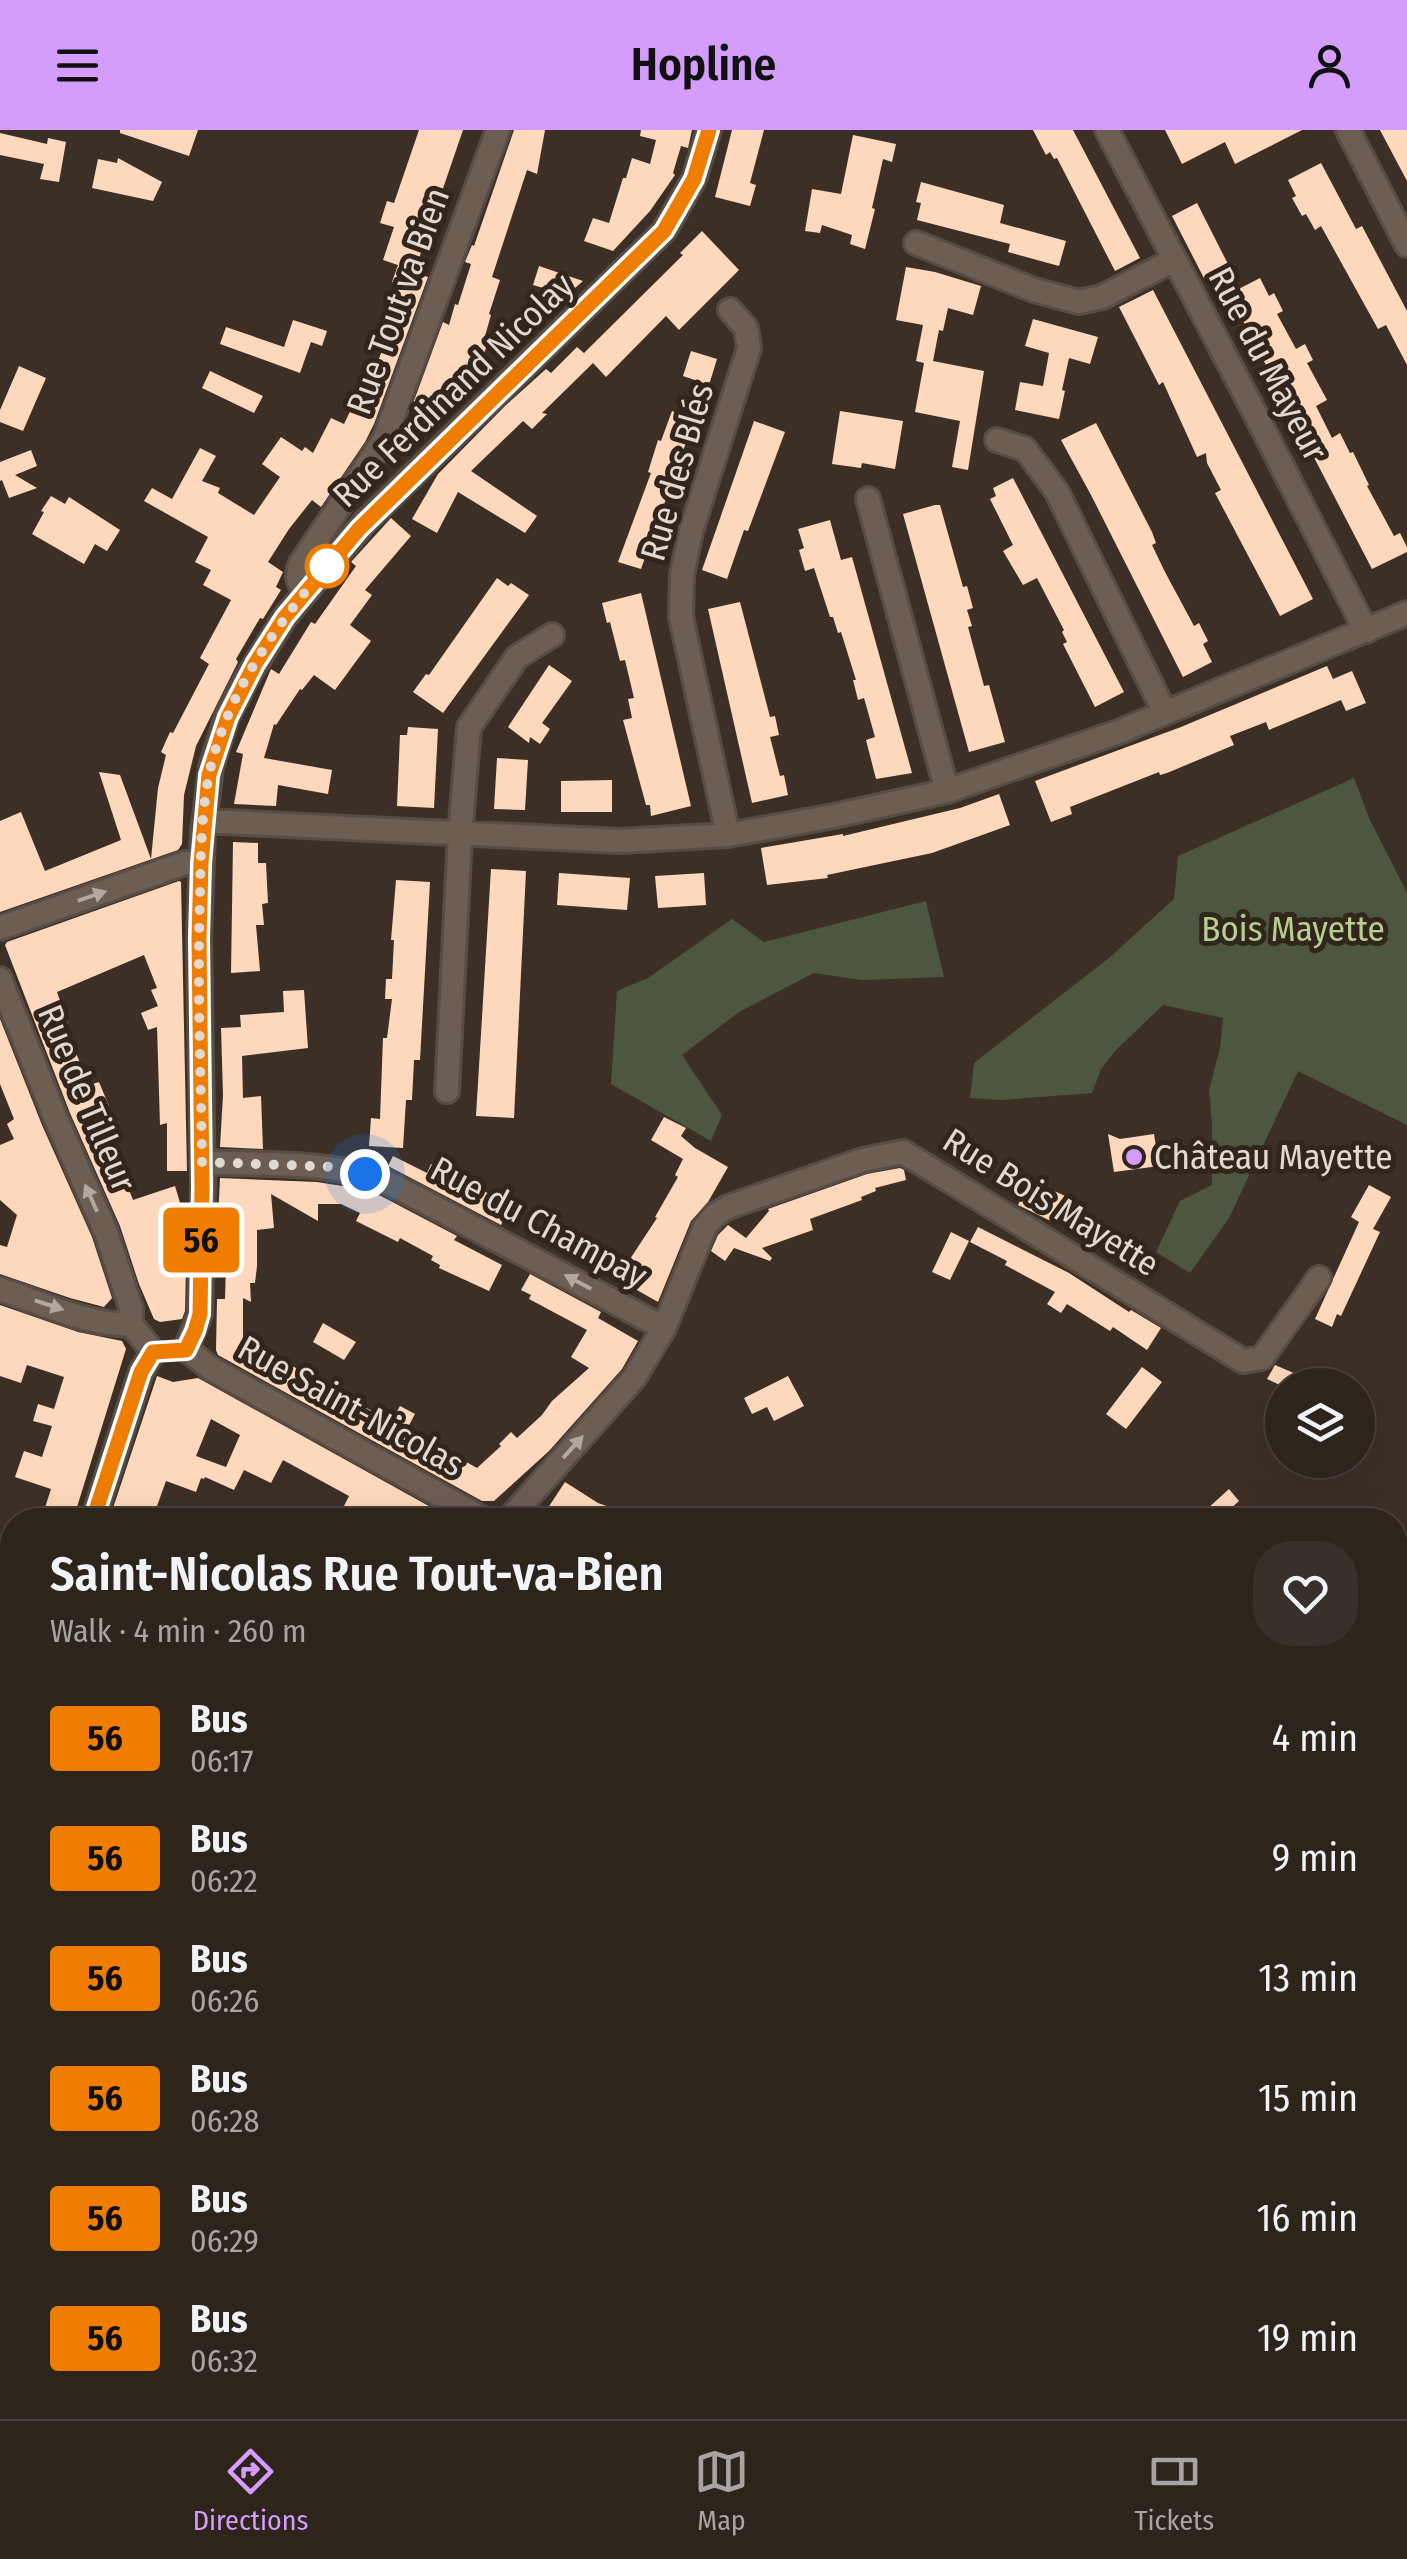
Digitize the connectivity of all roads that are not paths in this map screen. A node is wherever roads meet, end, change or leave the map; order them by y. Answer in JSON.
{"nodes":[{"id":1,"x":498,"y":130,"type":"edge"},
{"id":2,"x":709,"y":130,"type":"edge"},
{"id":3,"x":1107,"y":130,"type":"edge"},
{"id":4,"x":1348,"y":130,"type":"edge"},
{"id":5,"x":916,"y":243,"type":"dead end"},
{"id":6,"x":1407,"y":246,"type":"edge"},
{"id":7,"x":1174,"y":260,"type":"junction"},
{"id":8,"x":730,"y":310,"type":"dead end"},
{"id":9,"x":998,"y":440,"type":"dead end"},
{"id":10,"x":868,"y":499,"type":"dead end"},
{"id":11,"x":305,"y":592,"type":"junction"},
{"id":12,"x":1407,"y":613,"type":"edge"},
{"id":13,"x":1366,"y":631,"type":"junction"},
{"id":14,"x":552,"y":635,"type":"dead end"},
{"id":15,"x":1165,"y":713,"type":"junction"},
{"id":16,"x":947,"y":791,"type":"junction"},
{"id":17,"x":204,"y":821,"type":"junction"},
{"id":18,"x":728,"y":834,"type":"junction"},
{"id":19,"x":460,"y":835,"type":"junction"},
{"id":20,"x":201,"y":863,"type":"junction"},
{"id":21,"x":0,"y":928,"type":"edge"},
{"id":22,"x":0,"y":979,"type":"edge"},
{"id":23,"x":447,"y":1090,"type":"dead end"},
{"id":24,"x":202,"y":1162,"type":"junction"},
{"id":25,"x":1319,"y":1278,"type":"dead end"},
{"id":26,"x":0,"y":1289,"type":"edge"},
{"id":27,"x":131,"y":1324,"type":"junction"},
{"id":28,"x":664,"y":1328,"type":"junction"},
{"id":29,"x":186,"y":1350,"type":"junction"},
{"id":30,"x":153,"y":1352,"type":"junction"},
{"id":31,"x":97,"y":1508,"type":"edge"},
{"id":32,"x":463,"y":1508,"type":"edge"},
{"id":33,"x":519,"y":1508,"type":"edge"}],
"edges":[{"from":1,"to":11,"type":"street","name":"Rue Tout va Bien"},
{"from":2,"to":11,"type":"street","name":"Rue Ferdinand Nicolay"},
{"from":3,"to":7,"type":"street","name":"Rue du Mayeur"},
{"from":4,"to":6,"type":"street"},
{"from":5,"to":7,"type":"street"},
{"from":7,"to":13,"type":"street","name":"Rue du Mayeur"},
{"from":8,"to":18,"type":"street","name":"Rue des Blés"},
{"from":9,"to":15,"type":"street"},
{"from":10,"to":16,"type":"street"},
{"from":11,"to":17,"type":"street","name":"Rue Ferdinand Nicolay"},
{"from":12,"to":13,"type":"street"},
{"from":13,"to":15,"type":"street"},
{"from":14,"to":19,"type":"street"},
{"from":15,"to":16,"type":"street"},
{"from":16,"to":18,"type":"street"},
{"from":17,"to":19,"type":"street"},
{"from":17,"to":20,"type":"street","name":"Rue Ferdinand Nicolay"},
{"from":18,"to":19,"type":"street"},
{"from":19,"to":23,"type":"street"},
{"from":21,"to":20,"type":"street","one_way":true},
{"from":20,"to":24,"type":"street","name":"Rue Ferdinand Nicolay"},
{"from":27,"to":22,"type":"street","name":"Rue de Tilleur","one_way":true},
{"from":28,"to":24,"type":"street","name":"Rue du Champay","one_way":true},
{"from":24,"to":29,"type":"street","name":"Rue Ferdinand Nicolay"},
{"from":25,"to":28,"type":"street","name":"Rue Bois Mayette"},
{"from":26,"to":27,"type":"street","one_way":true},
{"from":27,"to":30,"type":"street","name":"Rue de Tilleur"},
{"from":33,"to":28,"type":"street","name":"Rue Bois Mayette","one_way":true},
{"from":29,"to":30,"type":"street"},
{"from":29,"to":32,"type":"street","name":"Rue Saint-Nicolas"},
{"from":30,"to":31,"type":"street"}]}
